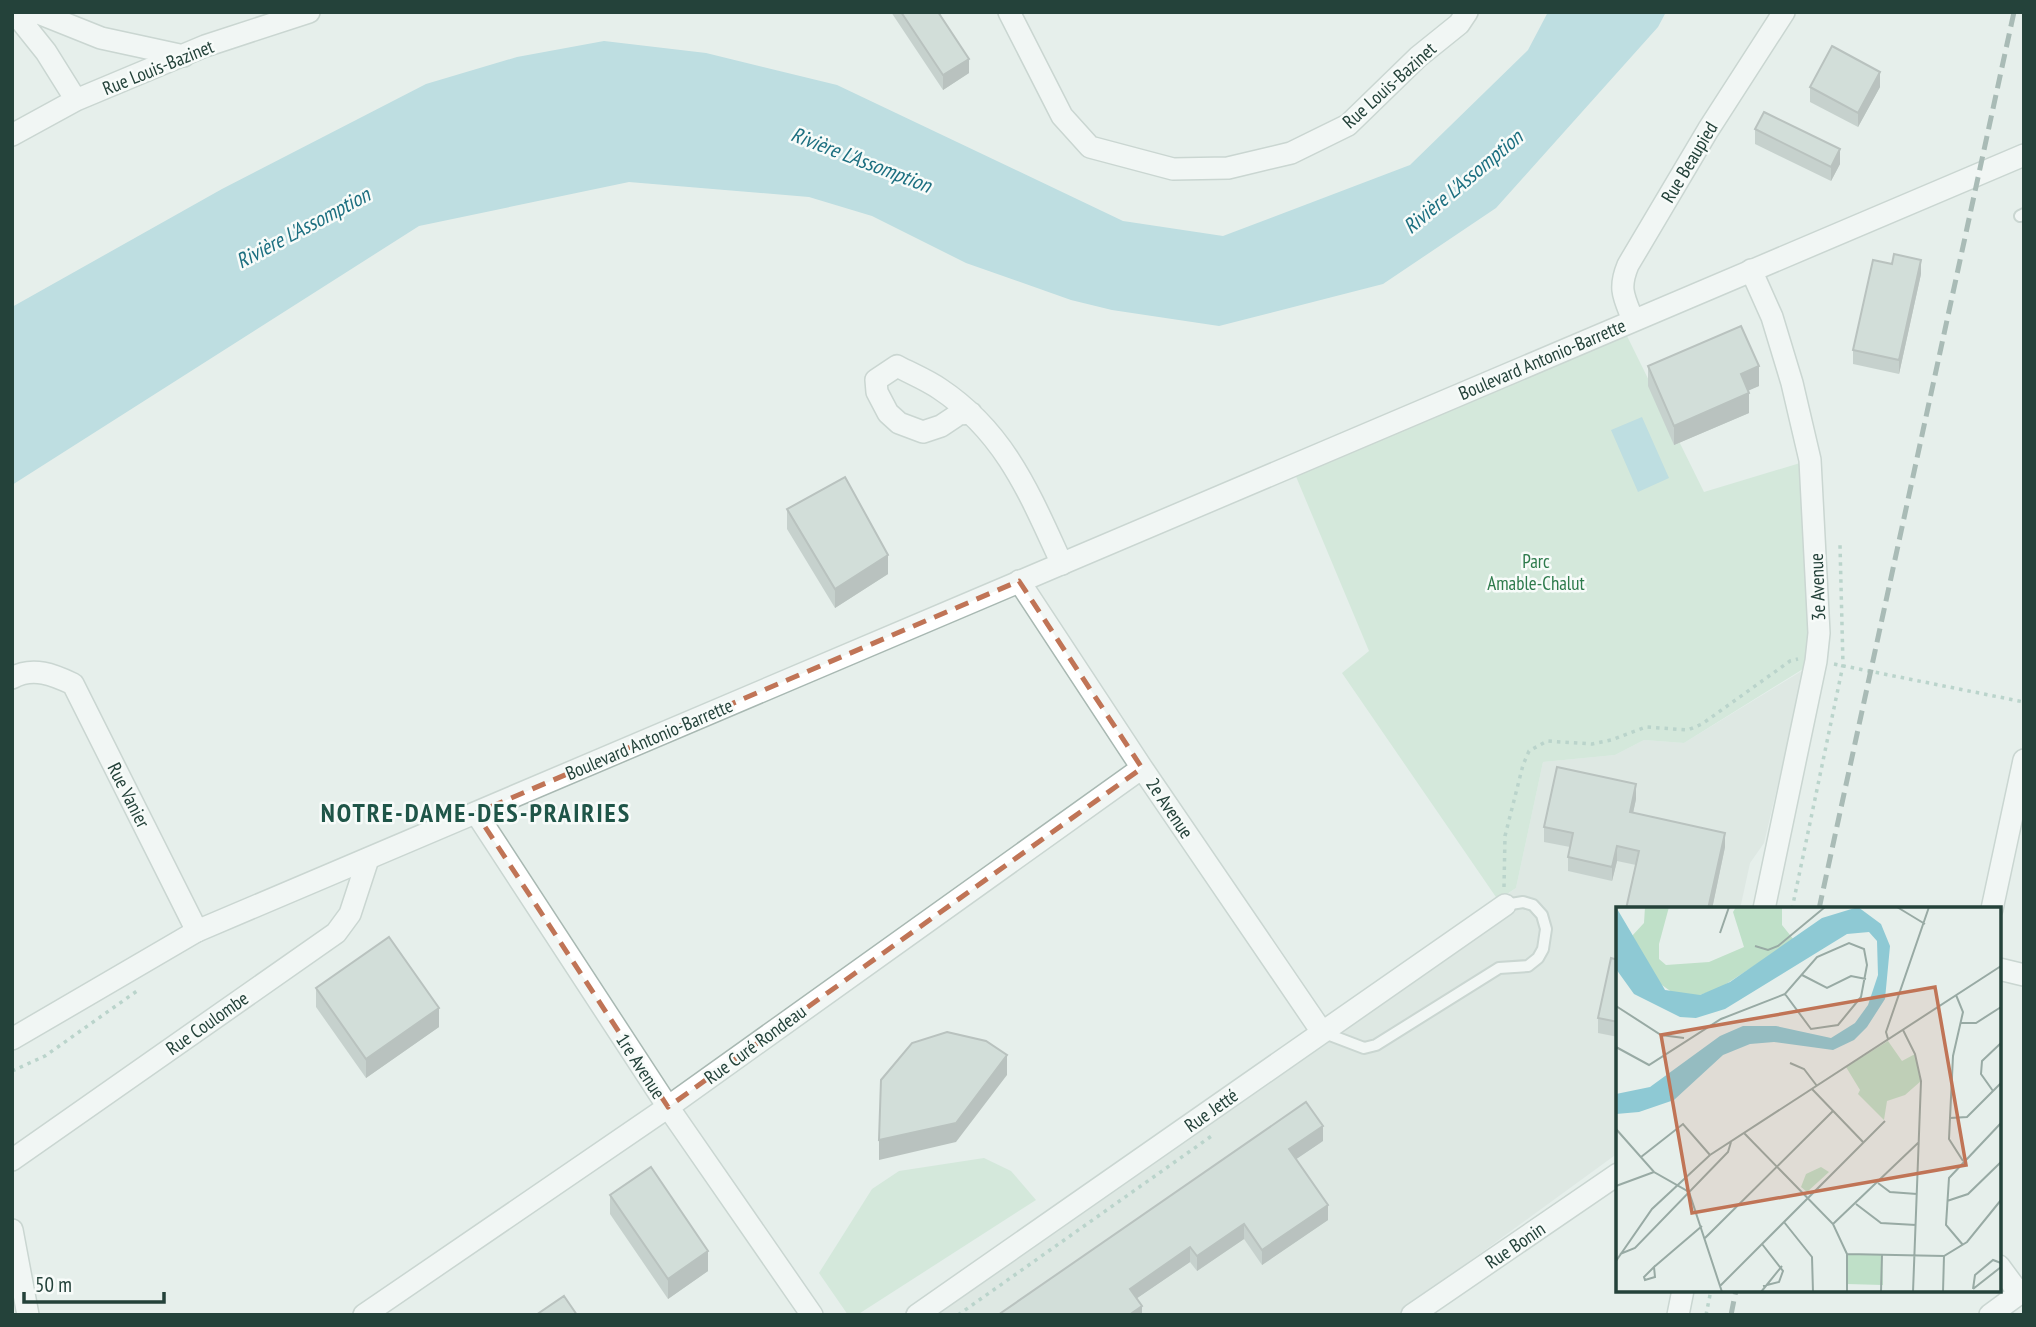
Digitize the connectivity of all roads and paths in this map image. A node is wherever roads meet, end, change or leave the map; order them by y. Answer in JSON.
{"nodes":[{"id":1,"x":15,"y":12,"type":"edge"},
{"id":2,"x":36,"y":12,"type":"edge"},
{"id":3,"x":309,"y":12,"type":"edge"},
{"id":4,"x":1009,"y":12,"type":"edge"},
{"id":5,"x":1467,"y":12,"type":"edge"},
{"id":6,"x":1784,"y":12,"type":"edge"},
{"id":7,"x":184,"y":56,"type":"junction"},
{"id":8,"x":76,"y":100,"type":"junction"},
{"id":9,"x":12,"y":135,"type":"edge"},
{"id":10,"x":2024,"y":155,"type":"edge"},
{"id":11,"x":1751,"y":270,"type":"junction"},
{"id":12,"x":1633,"y":320,"type":"junction"},
{"id":13,"x":971,"y":413,"type":"dead end"},
{"id":14,"x":1840,"y":545,"type":"dead end"},
{"id":15,"x":1062,"y":564,"type":"junction"},
{"id":16,"x":1020,"y":582,"type":"junction"},
{"id":17,"x":1843,"y":665,"type":"junction"},
{"id":18,"x":12,"y":678,"type":"edge"},
{"id":19,"x":2024,"y":702,"type":"edge"},
{"id":20,"x":2024,"y":760,"type":"edge"},
{"id":21,"x":1142,"y":768,"type":"junction"},
{"id":22,"x":476,"y":813,"type":"junction"},
{"id":23,"x":368,"y":859,"type":"junction"},
{"id":24,"x":1505,"y":905,"type":"joint"},
{"id":25,"x":1764,"y":907,"type":"edge"},
{"id":26,"x":1792,"y":907,"type":"edge"},
{"id":27,"x":1992,"y":907,"type":"edge"},
{"id":28,"x":197,"y":931,"type":"junction"},
{"id":29,"x":2001,"y":969,"type":"edge"},
{"id":30,"x":2024,"y":975,"type":"edge"},
{"id":31,"x":142,"y":987,"type":"dead end"},
{"id":32,"x":1322,"y":1032,"type":"junction"},
{"id":33,"x":12,"y":1039,"type":"edge"},
{"id":34,"x":12,"y":1071,"type":"edge"},
{"id":35,"x":668,"y":1107,"type":"junction"},
{"id":36,"x":12,"y":1160,"type":"edge"},
{"id":37,"x":1616,"y":1175,"type":"edge"},
{"id":38,"x":12,"y":1230,"type":"edge"},
{"id":39,"x":2001,"y":1268,"type":"edge"},
{"id":40,"x":1683,"y":1292,"type":"edge"},
{"id":41,"x":1711,"y":1292,"type":"edge"},
{"id":42,"x":2022,"y":1292,"type":"edge"},
{"id":43,"x":28,"y":1315,"type":"edge"},
{"id":44,"x":364,"y":1315,"type":"edge"},
{"id":45,"x":812,"y":1315,"type":"edge"},
{"id":46,"x":917,"y":1315,"type":"edge"},
{"id":47,"x":1412,"y":1315,"type":"edge"},
{"id":48,"x":1678,"y":1315,"type":"edge"},
{"id":49,"x":1706,"y":1315,"type":"edge"},
{"id":50,"x":1990,"y":1315,"type":"edge"}],
"edges":[{"from":1,"to":8,"type":"street"},
{"from":2,"to":7,"type":"street"},
{"from":3,"to":7,"type":"street","name":"Rue Louis-Bazinet"},
{"from":4,"to":5,"type":"street","name":"Rue Louis-Bazinet"},
{"from":6,"to":12,"type":"street","name":"Rue Beaupied"},
{"from":7,"to":8,"type":"street","name":"Rue Louis-Bazinet"},
{"from":8,"to":9,"type":"street","name":"Rue Louis-Bazinet"},
{"from":10,"to":11,"type":"street","name":"Boulevard Antonio-Barrette"},
{"from":11,"to":12,"type":"street","name":"Boulevard Antonio-Barrette"},
{"from":11,"to":25,"type":"street","name":"3e Avenue"},
{"from":12,"to":15,"type":"street","name":"Boulevard Antonio-Barrette"},
{"from":13,"to":15,"type":"street"},
{"from":14,"to":17,"type":"path","name":"3e Avenue"},
{"from":15,"to":16,"type":"street","name":"Boulevard Antonio-Barrette"},
{"from":16,"to":21,"type":"street","name":"2e Avenue"},
{"from":16,"to":22,"type":"street","name":"Boulevard Antonio-Barrette"},
{"from":17,"to":19,"type":"path"},
{"from":17,"to":26,"type":"path","name":"3e Avenue"},
{"from":18,"to":28,"type":"street","name":"Rue Vanier"},
{"from":20,"to":27,"type":"street"},
{"from":21,"to":32,"type":"street","name":"2e Avenue"},
{"from":21,"to":35,"type":"street","name":"Rue Curé Rondeau"},
{"from":22,"to":23,"type":"street","name":"Boulevard Antonio-Barrette"},
{"from":22,"to":35,"type":"street","name":"1re Avenue"},
{"from":23,"to":28,"type":"street","name":"Boulevard Antonio-Barrette"},
{"from":23,"to":36,"type":"street","name":"Rue Coulombe"},
{"from":24,"to":32,"type":"street","name":"Rue Jetté"},
{"from":24,"to":32,"type":"lane"},
{"from":28,"to":33,"type":"street","name":"Boulevard Antonio-Barrette"},
{"from":29,"to":30,"type":"street"},
{"from":31,"to":34,"type":"path"},
{"from":32,"to":46,"type":"street","name":"Rue Jetté"},
{"from":35,"to":44,"type":"street","name":"Rue Curé Rondeau"},
{"from":35,"to":45,"type":"street","name":"1re Avenue"},
{"from":37,"to":47,"type":"street","name":"Rue Bonin"},
{"from":38,"to":43,"type":"street"},
{"from":39,"to":42,"type":"street"},
{"from":40,"to":48,"type":"street"},
{"from":41,"to":49,"type":"path"},
{"from":42,"to":50,"type":"street"}]}
